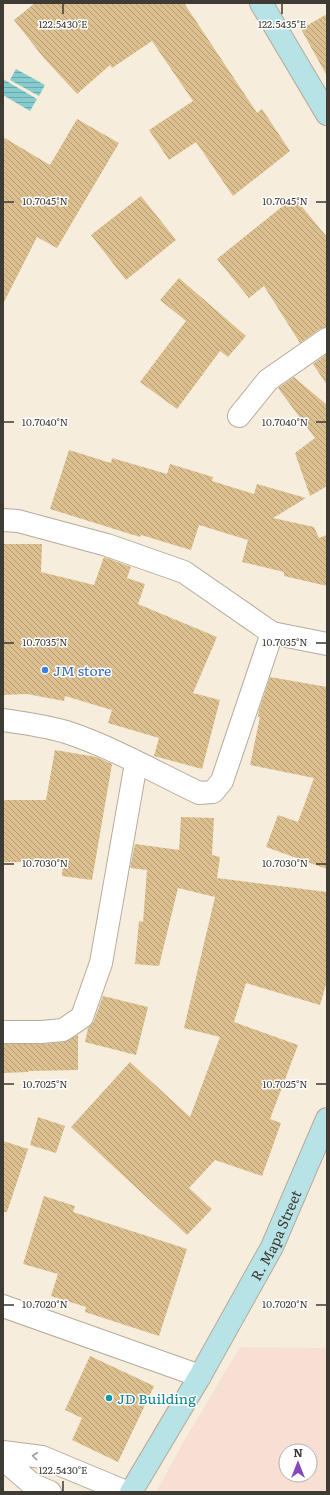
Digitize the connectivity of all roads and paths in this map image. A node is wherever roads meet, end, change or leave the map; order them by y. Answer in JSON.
{"nodes":[{"id":1,"x":261,"y":3,"type":"edge"},
{"id":2,"x":327,"y":114,"type":"edge"},
{"id":3,"x":327,"y":339,"type":"edge"},
{"id":4,"x":239,"y":416,"type":"dead end"},
{"id":5,"x":3,"y":520,"type":"edge"},
{"id":6,"x":272,"y":633,"type":"junction"},
{"id":7,"x":327,"y":644,"type":"edge"},
{"id":8,"x":3,"y":720,"type":"edge"},
{"id":9,"x":136,"y":762,"type":"junction"},
{"id":10,"x":3,"y":1032,"type":"edge"},
{"id":11,"x":327,"y":1120,"type":"edge"},
{"id":12,"x":3,"y":1306,"type":"edge"},
{"id":13,"x":200,"y":1376,"type":"junction"},
{"id":14,"x":3,"y":1452,"type":"edge"},
{"id":15,"x":3,"y":1459,"type":"edge"},
{"id":16,"x":50,"y":1492,"type":"edge"},
{"id":17,"x":126,"y":1492,"type":"edge"},
{"id":18,"x":130,"y":1492,"type":"edge"}],
"edges":[{"from":1,"to":2,"type":"main road"},
{"from":3,"to":4,"type":"street"},
{"from":5,"to":6,"type":"street"},
{"from":6,"to":7,"type":"street"},
{"from":6,"to":9,"type":"street"},
{"from":8,"to":9,"type":"street"},
{"from":9,"to":10,"type":"street"},
{"from":11,"to":13,"type":"main road","name":"R. Mapa Street"},
{"from":12,"to":13,"type":"street"},
{"from":13,"to":18,"type":"main road","name":"R. Mapa Street"},
{"from":17,"to":14,"type":"street","one_way":true},
{"from":15,"to":16,"type":"street"}]}
